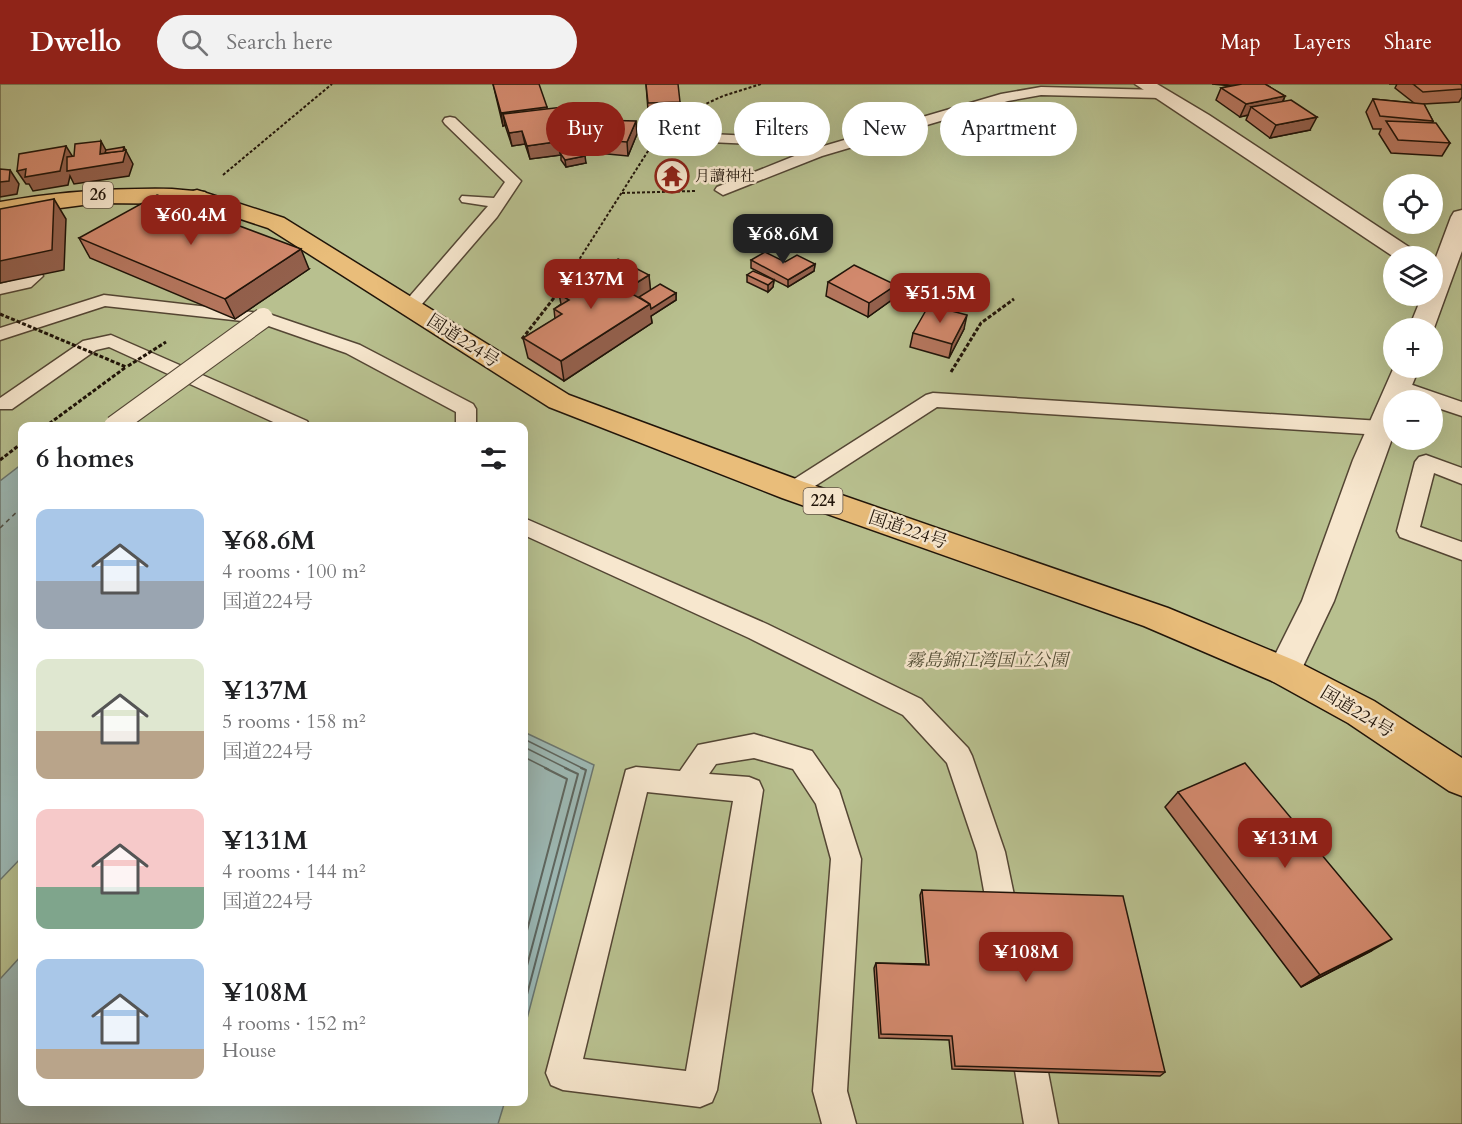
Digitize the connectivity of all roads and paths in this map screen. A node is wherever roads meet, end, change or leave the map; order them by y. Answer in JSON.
{"nodes":[{"id":1,"x":332,"y":84,"type":"edge"},
{"id":2,"x":761,"y":84,"type":"edge"},
{"id":3,"x":1150,"y":87,"type":"edge"},
{"id":4,"x":450,"y":121,"type":"dead end"},
{"id":5,"x":830,"y":149,"type":"edge"},
{"id":6,"x":809,"y":156,"type":"edge"},
{"id":7,"x":723,"y":190,"type":"joint"},
{"id":8,"x":622,"y":193,"type":"junction"},
{"id":9,"x":197,"y":197,"type":"junction"},
{"id":10,"x":468,"y":199,"type":"dead end"},
{"id":11,"x":498,"y":203,"type":"junction"},
{"id":12,"x":0,"y":209,"type":"edge"},
{"id":13,"x":1462,"y":217,"type":"edge"},
{"id":14,"x":1392,"y":246,"type":"edge"},
{"id":15,"x":1443,"y":266,"type":"edge"},
{"id":16,"x":34,"y":276,"type":"edge"},
{"id":17,"x":0,"y":288,"type":"edge"},
{"id":18,"x":1014,"y":299,"type":"dead end"},
{"id":19,"x":410,"y":307,"type":"junction"},
{"id":20,"x":0,"y":314,"type":"edge"},
{"id":21,"x":263,"y":318,"type":"junction"},
{"id":22,"x":0,"y":334,"type":"edge"},
{"id":23,"x":166,"y":342,"type":"dead end"},
{"id":24,"x":517,"y":345,"type":"dead end"},
{"id":25,"x":128,"y":366,"type":"dead end"},
{"id":26,"x":1402,"y":378,"type":"edge"},
{"id":27,"x":1404,"y":378,"type":"edge"},
{"id":28,"x":933,"y":400,"type":"junction"},
{"id":29,"x":5,"y":404,"type":"dead end"},
{"id":30,"x":1462,"y":409,"type":"edge"},
{"id":31,"x":466,"y":418,"type":"edge"},
{"id":32,"x":51,"y":422,"type":"edge"},
{"id":33,"x":120,"y":422,"type":"edge"},
{"id":34,"x":291,"y":422,"type":"edge"},
{"id":35,"x":1381,"y":429,"type":"junction"},
{"id":36,"x":18,"y":446,"type":"edge"},
{"id":37,"x":0,"y":460,"type":"edge"},
{"id":38,"x":1462,"y":476,"type":"edge"},
{"id":39,"x":793,"y":490,"type":"junction"},
{"id":40,"x":528,"y":528,"type":"edge"},
{"id":41,"x":1462,"y":552,"type":"edge"},
{"id":42,"x":1284,"y":671,"type":"junction"},
{"id":43,"x":1462,"y":779,"type":"edge"},
{"id":44,"x":687,"y":784,"type":"junction"},
{"id":45,"x":1010,"y":953,"type":"edge"},
{"id":46,"x":1022,"y":1021,"type":"edge"},
{"id":47,"x":838,"y":1124,"type":"edge"},
{"id":48,"x":1041,"y":1124,"type":"edge"}],
"edges":[{"from":1,"to":9,"type":"path"},
{"from":2,"to":8,"type":"path"},
{"from":3,"to":5,"type":"lane"},
{"from":3,"to":14,"type":"street"},
{"from":4,"to":11,"type":"lane"},
{"from":6,"to":7,"type":"lane"},
{"from":7,"to":8,"type":"path"},
{"from":8,"to":24,"type":"path"},
{"from":9,"to":12,"type":"main road","number":"26"},
{"from":9,"to":19,"type":"main road","name":"国道224号","number":"224"},
{"from":10,"to":11,"type":"lane"},
{"from":11,"to":19,"type":"lane"},
{"from":13,"to":15,"type":"street"},
{"from":16,"to":17,"type":"lane"},
{"from":18,"to":28,"type":"path"},
{"from":19,"to":39,"type":"main road","name":"国道224号","number":"224"},
{"from":20,"to":32,"type":"path","bridge":true},
{"from":21,"to":22,"type":"lane","bridge":true},
{"from":21,"to":31,"type":"lane"},
{"from":21,"to":33,"type":"lane","bridge":true},
{"from":23,"to":25,"type":"path","bridge":true},
{"from":26,"to":35,"type":"street"},
{"from":27,"to":30,"type":"lane"},
{"from":28,"to":35,"type":"lane"},
{"from":28,"to":39,"type":"lane"},
{"from":29,"to":34,"type":"lane"},
{"from":35,"to":42,"type":"street"},
{"from":36,"to":37,"type":"path"},
{"from":38,"to":41,"type":"lane"},
{"from":39,"to":42,"type":"main road","name":"国道224号","number":"224"},
{"from":40,"to":45,"type":"lane"},
{"from":42,"to":43,"type":"main road","name":"国道224号","number":"224"},
{"from":44,"to":44,"type":"lane"},
{"from":44,"to":47,"type":"lane"},
{"from":46,"to":48,"type":"lane"}]}
